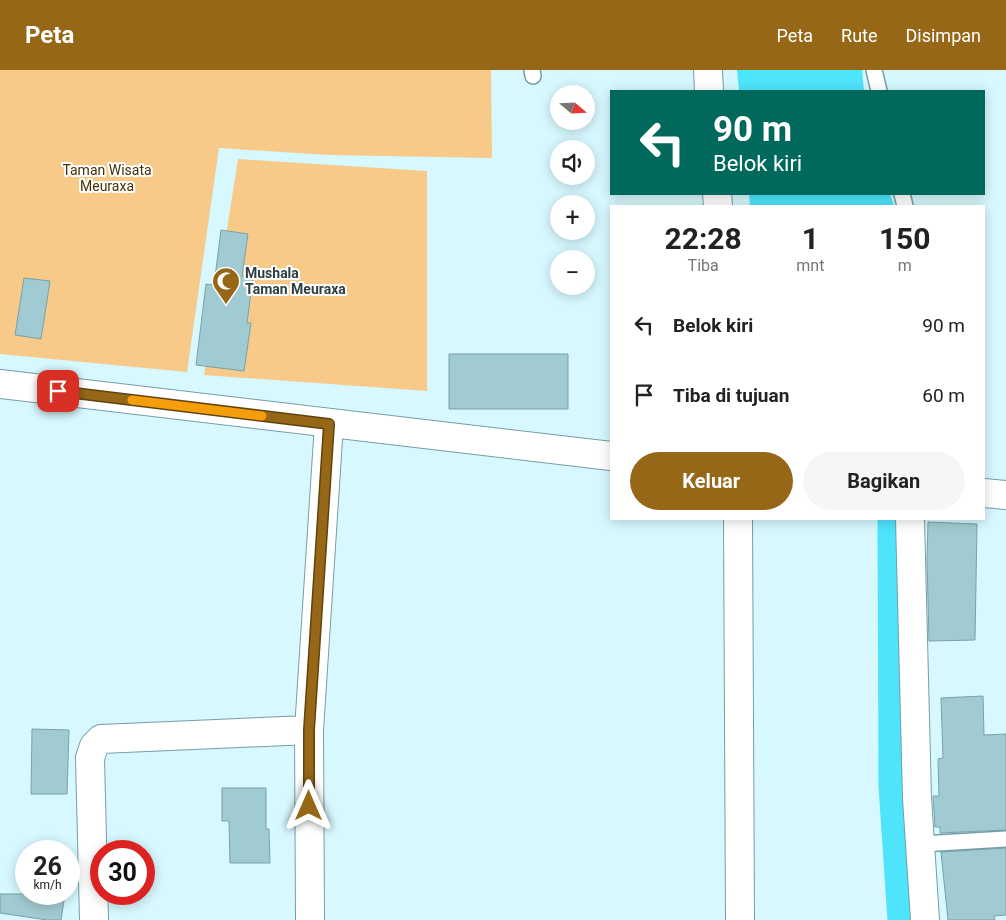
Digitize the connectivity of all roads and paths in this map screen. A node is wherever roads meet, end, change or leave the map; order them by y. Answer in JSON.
{"nodes":[{"id":1,"x":708,"y":70,"type":"edge"},
{"id":2,"x":874,"y":70,"type":"edge"},
{"id":3,"x":709,"y":90,"type":"edge"},
{"id":4,"x":879,"y":90,"type":"edge"},
{"id":5,"x":0,"y":384,"type":"edge"},
{"id":6,"x":329,"y":424,"type":"junction"},
{"id":7,"x":610,"y":456,"type":"edge"},
{"id":8,"x":985,"y":493,"type":"edge"},
{"id":9,"x":1006,"y":494,"type":"edge"},
{"id":10,"x":738,"y":520,"type":"edge"},
{"id":11,"x":910,"y":520,"type":"edge"},
{"id":12,"x":309,"y":730,"type":"junction"},
{"id":13,"x":1006,"y":839,"type":"edge"},
{"id":14,"x":921,"y":844,"type":"junction"},
{"id":15,"x":94,"y":920,"type":"edge"},
{"id":16,"x":310,"y":920,"type":"edge"},
{"id":17,"x":740,"y":920,"type":"edge"},
{"id":18,"x":925,"y":920,"type":"edge"}],
"edges":[{"from":1,"to":3,"type":"street"},
{"from":2,"to":4,"type":"lane"},
{"from":5,"to":6,"type":"street"},
{"from":6,"to":7,"type":"street"},
{"from":6,"to":12,"type":"street"},
{"from":8,"to":9,"type":"street"},
{"from":10,"to":17,"type":"street"},
{"from":11,"to":14,"type":"street"},
{"from":12,"to":15,"type":"street"},
{"from":12,"to":16,"type":"street"},
{"from":13,"to":14,"type":"lane"},
{"from":14,"to":18,"type":"street"}]}
